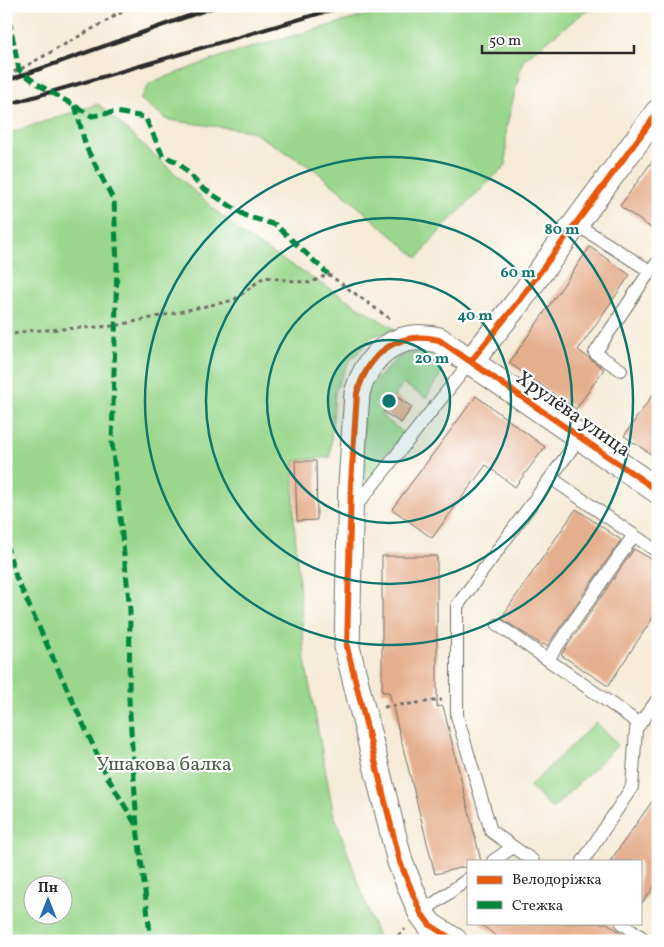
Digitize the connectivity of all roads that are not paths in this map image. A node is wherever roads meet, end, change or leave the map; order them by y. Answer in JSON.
{"nodes":[{"id":1,"x":658,"y":112,"type":"edge"},
{"id":2,"x":574,"y":223,"type":"junction"},
{"id":3,"x":654,"y":267,"type":"edge"},
{"id":4,"x":471,"y":361,"type":"junction"},
{"id":5,"x":621,"y":370,"type":"dead end"},
{"id":6,"x":580,"y":436,"type":"junction"},
{"id":7,"x":550,"y":478,"type":"junction"},
{"id":8,"x":658,"y":491,"type":"edge"},
{"id":9,"x":350,"y":514,"type":"junction"},
{"id":10,"x":634,"y":535,"type":"junction"},
{"id":11,"x":658,"y":552,"type":"edge"},
{"id":12,"x":498,"y":625,"type":"dead end"},
{"id":13,"x":548,"y":659,"type":"junction"},
{"id":14,"x":658,"y":699,"type":"edge"},
{"id":15,"x":640,"y":724,"type":"junction"},
{"id":16,"x":513,"y":847,"type":"junction"},
{"id":17,"x":494,"y":860,"type":"edge"},
{"id":18,"x":532,"y":860,"type":"edge"},
{"id":19,"x":584,"y":860,"type":"edge"},
{"id":20,"x":467,"y":880,"type":"edge"},
{"id":21,"x":421,"y":913,"type":"junction"},
{"id":22,"x":623,"y":924,"type":"edge"},
{"id":23,"x":658,"y":934,"type":"edge"},
{"id":24,"x":455,"y":941,"type":"edge"},
{"id":25,"x":647,"y":941,"type":"edge"},
{"id":26,"x":653,"y":941,"type":"edge"}],
"edges":[{"from":1,"to":2,"type":"street"},
{"from":2,"to":3,"type":"lane"},
{"from":2,"to":4,"type":"street"},
{"from":3,"to":5,"type":"lane"},
{"from":4,"to":6,"type":"street","name":"Хрулёва улица"},
{"from":4,"to":9,"type":"lane"},
{"from":4,"to":9,"type":"street","name":"Хрулёва улица"},
{"from":6,"to":7,"type":"lane"},
{"from":6,"to":8,"type":"street","name":"Хрулёва улица"},
{"from":7,"to":10,"type":"lane"},
{"from":7,"to":16,"type":"lane"},
{"from":9,"to":21,"type":"street"},
{"from":10,"to":11,"type":"lane"},
{"from":10,"to":13,"type":"lane"},
{"from":12,"to":13,"type":"lane"},
{"from":13,"to":15,"type":"lane"},
{"from":14,"to":15,"type":"lane"},
{"from":15,"to":19,"type":"lane"},
{"from":16,"to":17,"type":"lane"},
{"from":16,"to":18,"type":"lane"},
{"from":20,"to":21,"type":"lane"},
{"from":21,"to":24,"type":"street"},
{"from":22,"to":25,"type":"lane"},
{"from":23,"to":26,"type":"lane"}]}
